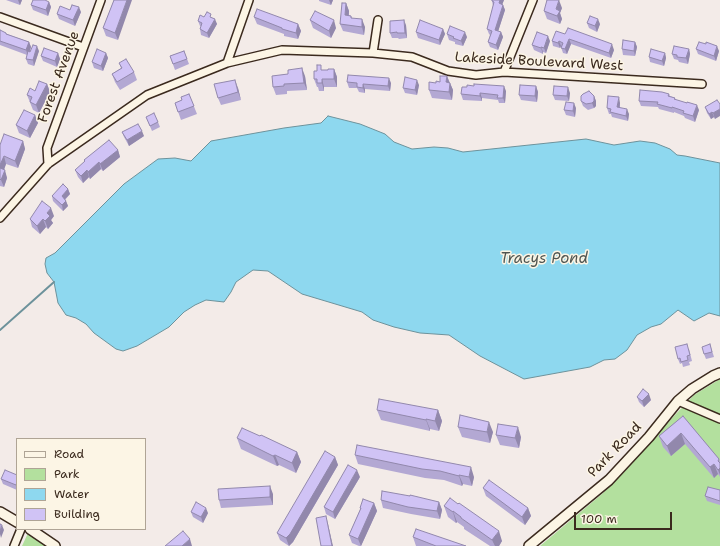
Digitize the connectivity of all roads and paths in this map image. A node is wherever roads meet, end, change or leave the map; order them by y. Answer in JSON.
{"nodes":[{"id":1,"x":101,"y":0,"type":"edge"},
{"id":2,"x":249,"y":0,"type":"edge"},
{"id":3,"x":533,"y":0,"type":"edge"},
{"id":4,"x":0,"y":17,"type":"edge"},
{"id":5,"x":378,"y":20,"type":"dead end"},
{"id":6,"x":83,"y":47,"type":"junction"},
{"id":7,"x":373,"y":53,"type":"junction"},
{"id":8,"x":227,"y":63,"type":"junction"},
{"id":9,"x":504,"y":72,"type":"junction"},
{"id":10,"x":702,"y":84,"type":"dead end"},
{"id":11,"x":48,"y":164,"type":"junction"},
{"id":12,"x":0,"y":218,"type":"edge"},
{"id":13,"x":720,"y":373,"type":"edge"},
{"id":14,"x":678,"y":401,"type":"junction"},
{"id":15,"x":720,"y":419,"type":"edge"},
{"id":16,"x":0,"y":512,"type":"edge"},
{"id":17,"x":16,"y":521,"type":"edge"},
{"id":18,"x":21,"y":530,"type":"edge"},
{"id":19,"x":31,"y":530,"type":"edge"},
{"id":20,"x":14,"y":546,"type":"edge"},
{"id":21,"x":55,"y":546,"type":"edge"},
{"id":22,"x":529,"y":546,"type":"edge"}],
"edges":[{"from":1,"to":6,"type":"street","name":"Forest Avenue"},
{"from":2,"to":8,"type":"street"},
{"from":3,"to":9,"type":"street"},
{"from":4,"to":6,"type":"street"},
{"from":5,"to":7,"type":"street"},
{"from":6,"to":11,"type":"street","name":"Forest Avenue"},
{"from":7,"to":8,"type":"street","name":"Lakeside Boulevard West"},
{"from":7,"to":9,"type":"street","name":"Lakeside Boulevard West"},
{"from":8,"to":11,"type":"street","name":"Lakeside Boulevard West"},
{"from":9,"to":10,"type":"street","name":"Lakeside Boulevard West"},
{"from":11,"to":12,"type":"street","name":"Lakeside Boulevard West"},
{"from":13,"to":14,"type":"main road","name":"Park Road"},
{"from":14,"to":15,"type":"street"},
{"from":14,"to":22,"type":"main road","name":"Park Road"},
{"from":16,"to":17,"type":"main road"},
{"from":18,"to":20,"type":"street"},
{"from":19,"to":21,"type":"main road"}]}
